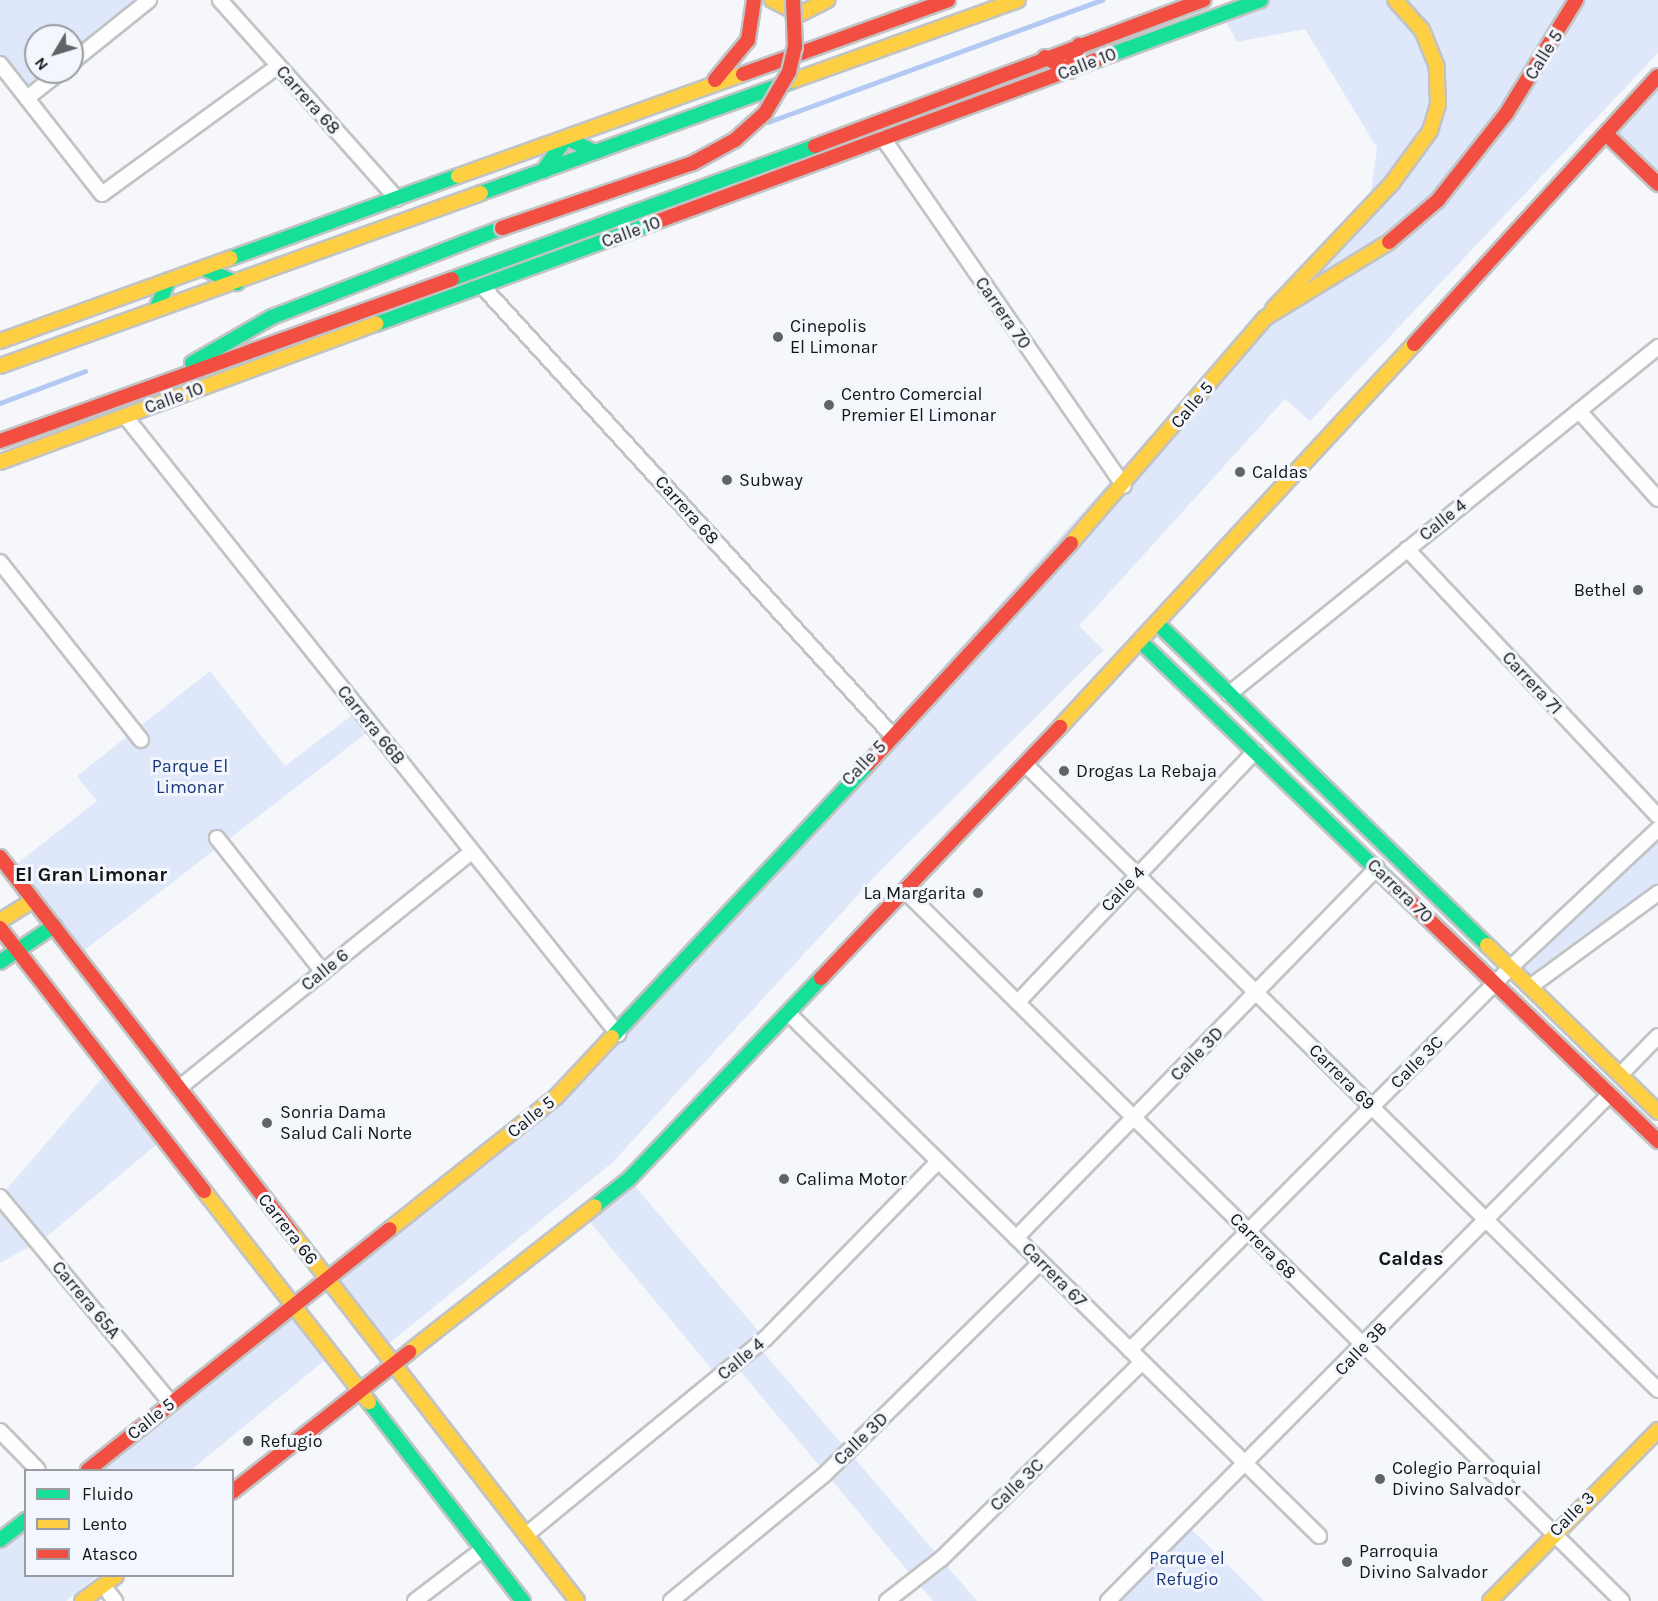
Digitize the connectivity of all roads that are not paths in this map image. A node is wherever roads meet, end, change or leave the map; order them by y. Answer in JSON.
{"nodes":[{"id":1,"x":149,"y":0,"type":"edge"},
{"id":2,"x":220,"y":0,"type":"edge"},
{"id":3,"x":754,"y":0,"type":"edge"},
{"id":4,"x":772,"y":0,"type":"edge"},
{"id":5,"x":794,"y":0,"type":"edge"},
{"id":6,"x":828,"y":0,"type":"edge"},
{"id":7,"x":948,"y":0,"type":"edge"},
{"id":8,"x":1018,"y":0,"type":"edge"},
{"id":9,"x":1203,"y":0,"type":"edge"},
{"id":10,"x":1261,"y":0,"type":"edge"},
{"id":11,"x":1395,"y":0,"type":"edge"},
{"id":12,"x":1576,"y":0,"type":"edge"},
{"id":13,"x":1079,"y":45,"type":"junction"},
{"id":14,"x":84,"y":52,"type":"edge"},
{"id":15,"x":1045,"y":57,"type":"junction"},
{"id":16,"x":0,"y":64,"type":"edge"},
{"id":17,"x":278,"y":66,"type":"junction"},
{"id":18,"x":1069,"y":71,"type":"junction"},
{"id":19,"x":1658,"y":76,"type":"edge"},
{"id":20,"x":45,"y":84,"type":"edge"},
{"id":21,"x":693,"y":92,"type":"junction"},
{"id":22,"x":27,"y":99,"type":"junction"},
{"id":23,"x":1606,"y":134,"type":"junction"},
{"id":24,"x":566,"y":138,"type":"junction"},
{"id":25,"x":883,"y":138,"type":"junction"},
{"id":26,"x":595,"y":152,"type":"junction"},
{"id":27,"x":543,"y":171,"type":"junction"},
{"id":28,"x":1658,"y":184,"type":"edge"},
{"id":29,"x":397,"y":199,"type":"junction"},
{"id":30,"x":648,"y":209,"type":"junction"},
{"id":31,"x":643,"y":228,"type":"junction"},
{"id":32,"x":591,"y":229,"type":"junction"},
{"id":33,"x":611,"y":239,"type":"junction"},
{"id":34,"x":205,"y":268,"type":"junction"},
{"id":35,"x":169,"y":280,"type":"junction"},
{"id":36,"x":237,"y":282,"type":"junction"},
{"id":37,"x":482,"y":286,"type":"junction"},
{"id":38,"x":156,"y":309,"type":"junction"},
{"id":39,"x":1265,"y":318,"type":"junction"},
{"id":40,"x":2,"y":337,"type":"edge"},
{"id":41,"x":1658,"y":347,"type":"edge"},
{"id":42,"x":0,"y":366,"type":"edge"},
{"id":43,"x":138,"y":394,"type":"junction"},
{"id":44,"x":1579,"y":411,"type":"junction"},
{"id":45,"x":125,"y":416,"type":"junction"},
{"id":46,"x":0,"y":441,"type":"edge"},
{"id":47,"x":0,"y":462,"type":"edge"},
{"id":48,"x":1124,"y":486,"type":"junction"},
{"id":49,"x":1658,"y":499,"type":"edge"},
{"id":50,"x":1407,"y":549,"type":"junction"},
{"id":51,"x":0,"y":562,"type":"edge"},
{"id":52,"x":1158,"y":624,"type":"junction"},
{"id":53,"x":1141,"y":642,"type":"junction"},
{"id":54,"x":1229,"y":694,"type":"junction"},
{"id":55,"x":892,"y":735,"type":"junction"},
{"id":56,"x":141,"y":740,"type":"dead end"},
{"id":57,"x":1255,"y":752,"type":"junction"},
{"id":58,"x":1026,"y":765,"type":"junction"},
{"id":59,"x":1658,"y":816,"type":"edge"},
{"id":60,"x":1658,"y":829,"type":"edge"},
{"id":61,"x":217,"y":838,"type":"dead end"},
{"id":62,"x":472,"y":852,"type":"junction"},
{"id":63,"x":0,"y":857,"type":"edge"},
{"id":64,"x":1377,"y":868,"type":"junction"},
{"id":65,"x":1137,"y":874,"type":"junction"},
{"id":66,"x":905,"y":891,"type":"junction"},
{"id":67,"x":1658,"y":893,"type":"edge"},
{"id":68,"x":33,"y":900,"type":"junction"},
{"id":69,"x":0,"y":921,"type":"edge"},
{"id":70,"x":54,"y":927,"type":"junction"},
{"id":71,"x":0,"y":928,"type":"edge"},
{"id":72,"x":18,"y":950,"type":"junction"},
{"id":73,"x":0,"y":962,"type":"edge"},
{"id":74,"x":1510,"y":968,"type":"junction"},
{"id":75,"x":323,"y":972,"type":"junction"},
{"id":76,"x":1495,"y":984,"type":"junction"},
{"id":77,"x":1530,"y":987,"type":"junction"},
{"id":78,"x":1257,"y":993,"type":"junction"},
{"id":79,"x":1018,"y":1002,"type":"junction"},
{"id":80,"x":789,"y":1014,"type":"junction"},
{"id":81,"x":618,"y":1034,"type":"junction"},
{"id":82,"x":1658,"y":1036,"type":"edge"},
{"id":83,"x":1620,"y":1075,"type":"junction"},
{"id":84,"x":179,"y":1088,"type":"junction"},
{"id":85,"x":1610,"y":1094,"type":"junction"},
{"id":86,"x":1372,"y":1107,"type":"junction"},
{"id":87,"x":1658,"y":1112,"type":"edge"},
{"id":88,"x":1135,"y":1118,"type":"junction"},
{"id":89,"x":1658,"y":1141,"type":"edge"},
{"id":90,"x":937,"y":1163,"type":"junction"},
{"id":91,"x":0,"y":1197,"type":"edge"},
{"id":92,"x":1487,"y":1221,"type":"junction"},
{"id":93,"x":1248,"y":1231,"type":"junction"},
{"id":94,"x":1016,"y":1238,"type":"junction"},
{"id":95,"x":1041,"y":1263,"type":"junction"},
{"id":96,"x":328,"y":1281,"type":"junction"},
{"id":97,"x":294,"y":1308,"type":"junction"},
{"id":98,"x":1364,"y":1346,"type":"junction"},
{"id":99,"x":1130,"y":1350,"type":"junction"},
{"id":100,"x":1142,"y":1362,"type":"junction"},
{"id":101,"x":395,"y":1366,"type":"junction"},
{"id":102,"x":1658,"y":1390,"type":"edge"},
{"id":103,"x":361,"y":1393,"type":"junction"},
{"id":104,"x":171,"y":1403,"type":"junction"},
{"id":105,"x":1658,"y":1430,"type":"edge"},
{"id":106,"x":0,"y":1431,"type":"edge"},
{"id":107,"x":1248,"y":1464,"type":"junction"},
{"id":108,"x":37,"y":1469,"type":"edge"},
{"id":109,"x":89,"y":1469,"type":"edge"},
{"id":110,"x":234,"y":1490,"type":"edge"},
{"id":111,"x":24,"y":1522,"type":"edge"},
{"id":112,"x":1553,"y":1533,"type":"junction"},
{"id":113,"x":526,"y":1535,"type":"junction"},
{"id":114,"x":1319,"y":1536,"type":"dead end"},
{"id":115,"x":0,"y":1540,"type":"edge"},
{"id":116,"x":483,"y":1549,"type":"junction"},
{"id":117,"x":113,"y":1577,"type":"edge"},
{"id":118,"x":128,"y":1577,"type":"edge"},
{"id":119,"x":108,"y":1598,"type":"edge"},
{"id":120,"x":82,"y":1601,"type":"edge"},
{"id":121,"x":415,"y":1601,"type":"edge"},
{"id":122,"x":523,"y":1601,"type":"edge"},
{"id":123,"x":577,"y":1601,"type":"edge"},
{"id":124,"x":671,"y":1601,"type":"edge"},
{"id":125,"x":887,"y":1601,"type":"edge"},
{"id":126,"x":1108,"y":1601,"type":"edge"},
{"id":127,"x":1490,"y":1601,"type":"edge"},
{"id":128,"x":1622,"y":1601,"type":"edge"}],
"edges":[{"from":1,"to":14,"type":"street"},
{"from":2,"to":17,"type":"street","name":"Carrera 68"},
{"from":3,"to":21,"type":"main road"},
{"from":4,"to":6,"type":"main road"},
{"from":5,"to":43,"type":"main road","bridge":true},
{"from":7,"to":21,"type":"main road"},
{"from":8,"to":26,"type":"main road"},
{"from":9,"to":13,"type":"main road","name":"Calle 10"},
{"from":10,"to":18,"type":"main road","name":"Calle 10"},
{"from":11,"to":39,"type":"main road"},
{"from":12,"to":39,"type":"main road","name":"Calle 5"},
{"from":13,"to":15,"type":"main road","name":"Calle 10"},
{"from":13,"to":18,"type":"main road"},
{"from":15,"to":18,"type":"main road"},
{"from":15,"to":30,"type":"main road","name":"Calle 10"},
{"from":16,"to":22,"type":"street"},
{"from":17,"to":22,"type":"street"},
{"from":17,"to":29,"type":"street","name":"Carrera 68"},
{"from":18,"to":25,"type":"main road","name":"Calle 10"},
{"from":19,"to":23,"type":"main road"},
{"from":20,"to":22,"type":"street"},
{"from":21,"to":24,"type":"main road"},
{"from":23,"to":28,"type":"main road"},
{"from":23,"to":52,"type":"main road"},
{"from":24,"to":26,"type":"main road"},
{"from":24,"to":27,"type":"main road"},
{"from":24,"to":29,"type":"main road"},
{"from":25,"to":31,"type":"main road","name":"Calle 10"},
{"from":25,"to":48,"type":"street","name":"Carrera 70"},
{"from":26,"to":27,"type":"main road"},
{"from":27,"to":36,"type":"main road"},
{"from":29,"to":34,"type":"main road"},
{"from":30,"to":31,"type":"main road"},
{"from":30,"to":32,"type":"main road","name":"Calle 10"},
{"from":31,"to":33,"type":"main road","name":"Calle 10"},
{"from":32,"to":33,"type":"main road"},
{"from":32,"to":43,"type":"main road","name":"Calle 10"},
{"from":33,"to":37,"type":"main road","name":"Calle 10"},
{"from":34,"to":35,"type":"main road"},
{"from":34,"to":36,"type":"main road"},
{"from":35,"to":38,"type":"main road"},
{"from":35,"to":40,"type":"main road"},
{"from":36,"to":38,"type":"main road"},
{"from":37,"to":45,"type":"main road","name":"Calle 10"},
{"from":37,"to":55,"type":"street","name":"Carrera 68"},
{"from":38,"to":42,"type":"main road"},
{"from":39,"to":48,"type":"main road","name":"Calle 5"},
{"from":41,"to":44,"type":"street","name":"Calle 4"},
{"from":43,"to":46,"type":"main road","name":"Calle 10"},
{"from":44,"to":49,"type":"street"},
{"from":44,"to":50,"type":"street","name":"Calle 4"},
{"from":45,"to":47,"type":"main road","name":"Calle 10"},
{"from":45,"to":62,"type":"street","name":"Carrera 66B"},
{"from":48,"to":55,"type":"main road","name":"Calle 5"},
{"from":50,"to":54,"type":"street","name":"Calle 4"},
{"from":50,"to":59,"type":"street","name":"Carrera 71"},
{"from":51,"to":56,"type":"street"},
{"from":52,"to":53,"type":"main road"},
{"from":52,"to":54,"type":"main road","name":"Carrera 70"},
{"from":53,"to":57,"type":"main road","name":"Carrera 70"},
{"from":53,"to":58,"type":"main road"},
{"from":54,"to":74,"type":"main road","name":"Carrera 70"},
{"from":55,"to":81,"type":"main road","name":"Calle 5"},
{"from":57,"to":64,"type":"main road","name":"Carrera 70"},
{"from":57,"to":65,"type":"street","name":"Calle 4"},
{"from":58,"to":65,"type":"street","name":"Carrera 69"},
{"from":58,"to":66,"type":"main road"},
{"from":60,"to":74,"type":"street","name":"Calle 3C"},
{"from":61,"to":75,"type":"street"},
{"from":62,"to":75,"type":"street","name":"Calle 6"},
{"from":62,"to":81,"type":"street","name":"Carrera 66B"},
{"from":63,"to":68,"type":"main road","name":"Carrera 66"},
{"from":64,"to":76,"type":"main road","name":"Carrera 70"},
{"from":64,"to":78,"type":"street","name":"Calle 3D"},
{"from":65,"to":78,"type":"street","name":"Carrera 69"},
{"from":65,"to":79,"type":"street","name":"Calle 4"},
{"from":66,"to":79,"type":"street","name":"Carrera 68"},
{"from":66,"to":80,"type":"main road"},
{"from":67,"to":77,"type":"street"},
{"from":68,"to":69,"type":"main road"},
{"from":68,"to":70,"type":"main road","name":"Carrera 66"},
{"from":70,"to":72,"type":"main road"},
{"from":70,"to":84,"type":"main road","name":"Carrera 66"},
{"from":71,"to":72,"type":"main road"},
{"from":72,"to":73,"type":"main road"},
{"from":72,"to":97,"type":"main road"},
{"from":74,"to":76,"type":"street","name":"Calle 3C"},
{"from":74,"to":77,"type":"main road","name":"Carrera 70"},
{"from":75,"to":84,"type":"street","name":"Calle 6"},
{"from":76,"to":85,"type":"main road","name":"Carrera 70"},
{"from":76,"to":86,"type":"street","name":"Calle 3C"},
{"from":77,"to":83,"type":"main road","name":"Carrera 70"},
{"from":78,"to":86,"type":"street","name":"Carrera 69"},
{"from":78,"to":88,"type":"street","name":"Calle 3D"},
{"from":79,"to":88,"type":"street","name":"Carrera 68"},
{"from":80,"to":90,"type":"street","name":"Carrera 67"},
{"from":80,"to":101,"type":"main road"},
{"from":81,"to":96,"type":"main road","name":"Calle 5"},
{"from":82,"to":83,"type":"street"},
{"from":83,"to":87,"type":"main road","name":"Carrera 70"},
{"from":84,"to":96,"type":"main road","name":"Carrera 66"},
{"from":85,"to":89,"type":"main road","name":"Carrera 70"},
{"from":85,"to":92,"type":"street","name":"Calle 3B"},
{"from":86,"to":92,"type":"street","name":"Carrera 69"},
{"from":86,"to":93,"type":"street","name":"Calle 3C"},
{"from":88,"to":93,"type":"street","name":"Carrera 68"},
{"from":88,"to":94,"type":"street","name":"Calle 3D"},
{"from":90,"to":94,"type":"street","name":"Carrera 67"},
{"from":90,"to":113,"type":"street","name":"Calle 4"},
{"from":91,"to":104,"type":"street","name":"Carrera 65A"},
{"from":92,"to":98,"type":"street","name":"Calle 3B"},
{"from":92,"to":102,"type":"street","name":"Carrera 69"},
{"from":93,"to":98,"type":"street","name":"Carrera 68"},
{"from":93,"to":99,"type":"street","name":"Calle 3C"},
{"from":94,"to":95,"type":"street","name":"Carrera 67"},
{"from":95,"to":99,"type":"street","name":"Carrera 67"},
{"from":95,"to":124,"type":"street","name":"Calle 3D"},
{"from":96,"to":97,"type":"main road","name":"Calle 5"},
{"from":96,"to":101,"type":"main road","name":"Carrera 66"},
{"from":97,"to":103,"type":"main road"},
{"from":97,"to":104,"type":"main road","name":"Calle 5"},
{"from":98,"to":107,"type":"street","name":"Calle 3B"},
{"from":98,"to":112,"type":"street","name":"Carrera 68"},
{"from":99,"to":100,"type":"street","name":"Carrera 67"},
{"from":100,"to":107,"type":"street","name":"Carrera 67"},
{"from":100,"to":125,"type":"street","name":"Calle 3C"},
{"from":101,"to":103,"type":"main road"},
{"from":101,"to":113,"type":"main road","name":"Carrera 66"},
{"from":103,"to":110,"type":"main road"},
{"from":103,"to":116,"type":"main road"},
{"from":104,"to":109,"type":"main road","name":"Calle 5"},
{"from":105,"to":112,"type":"main road","name":"Calle 3"},
{"from":106,"to":108,"type":"street"},
{"from":107,"to":114,"type":"street","name":"Carrera 67"},
{"from":107,"to":126,"type":"street","name":"Calle 3B"},
{"from":111,"to":115,"type":"main road"},
{"from":112,"to":127,"type":"main road","name":"Calle 3"},
{"from":112,"to":128,"type":"street","name":"Carrera 68"},
{"from":113,"to":123,"type":"main road","name":"Carrera 66"},
{"from":116,"to":121,"type":"street"},
{"from":116,"to":122,"type":"main road"},
{"from":117,"to":120,"type":"main road"},
{"from":118,"to":119,"type":"main road"}]}
